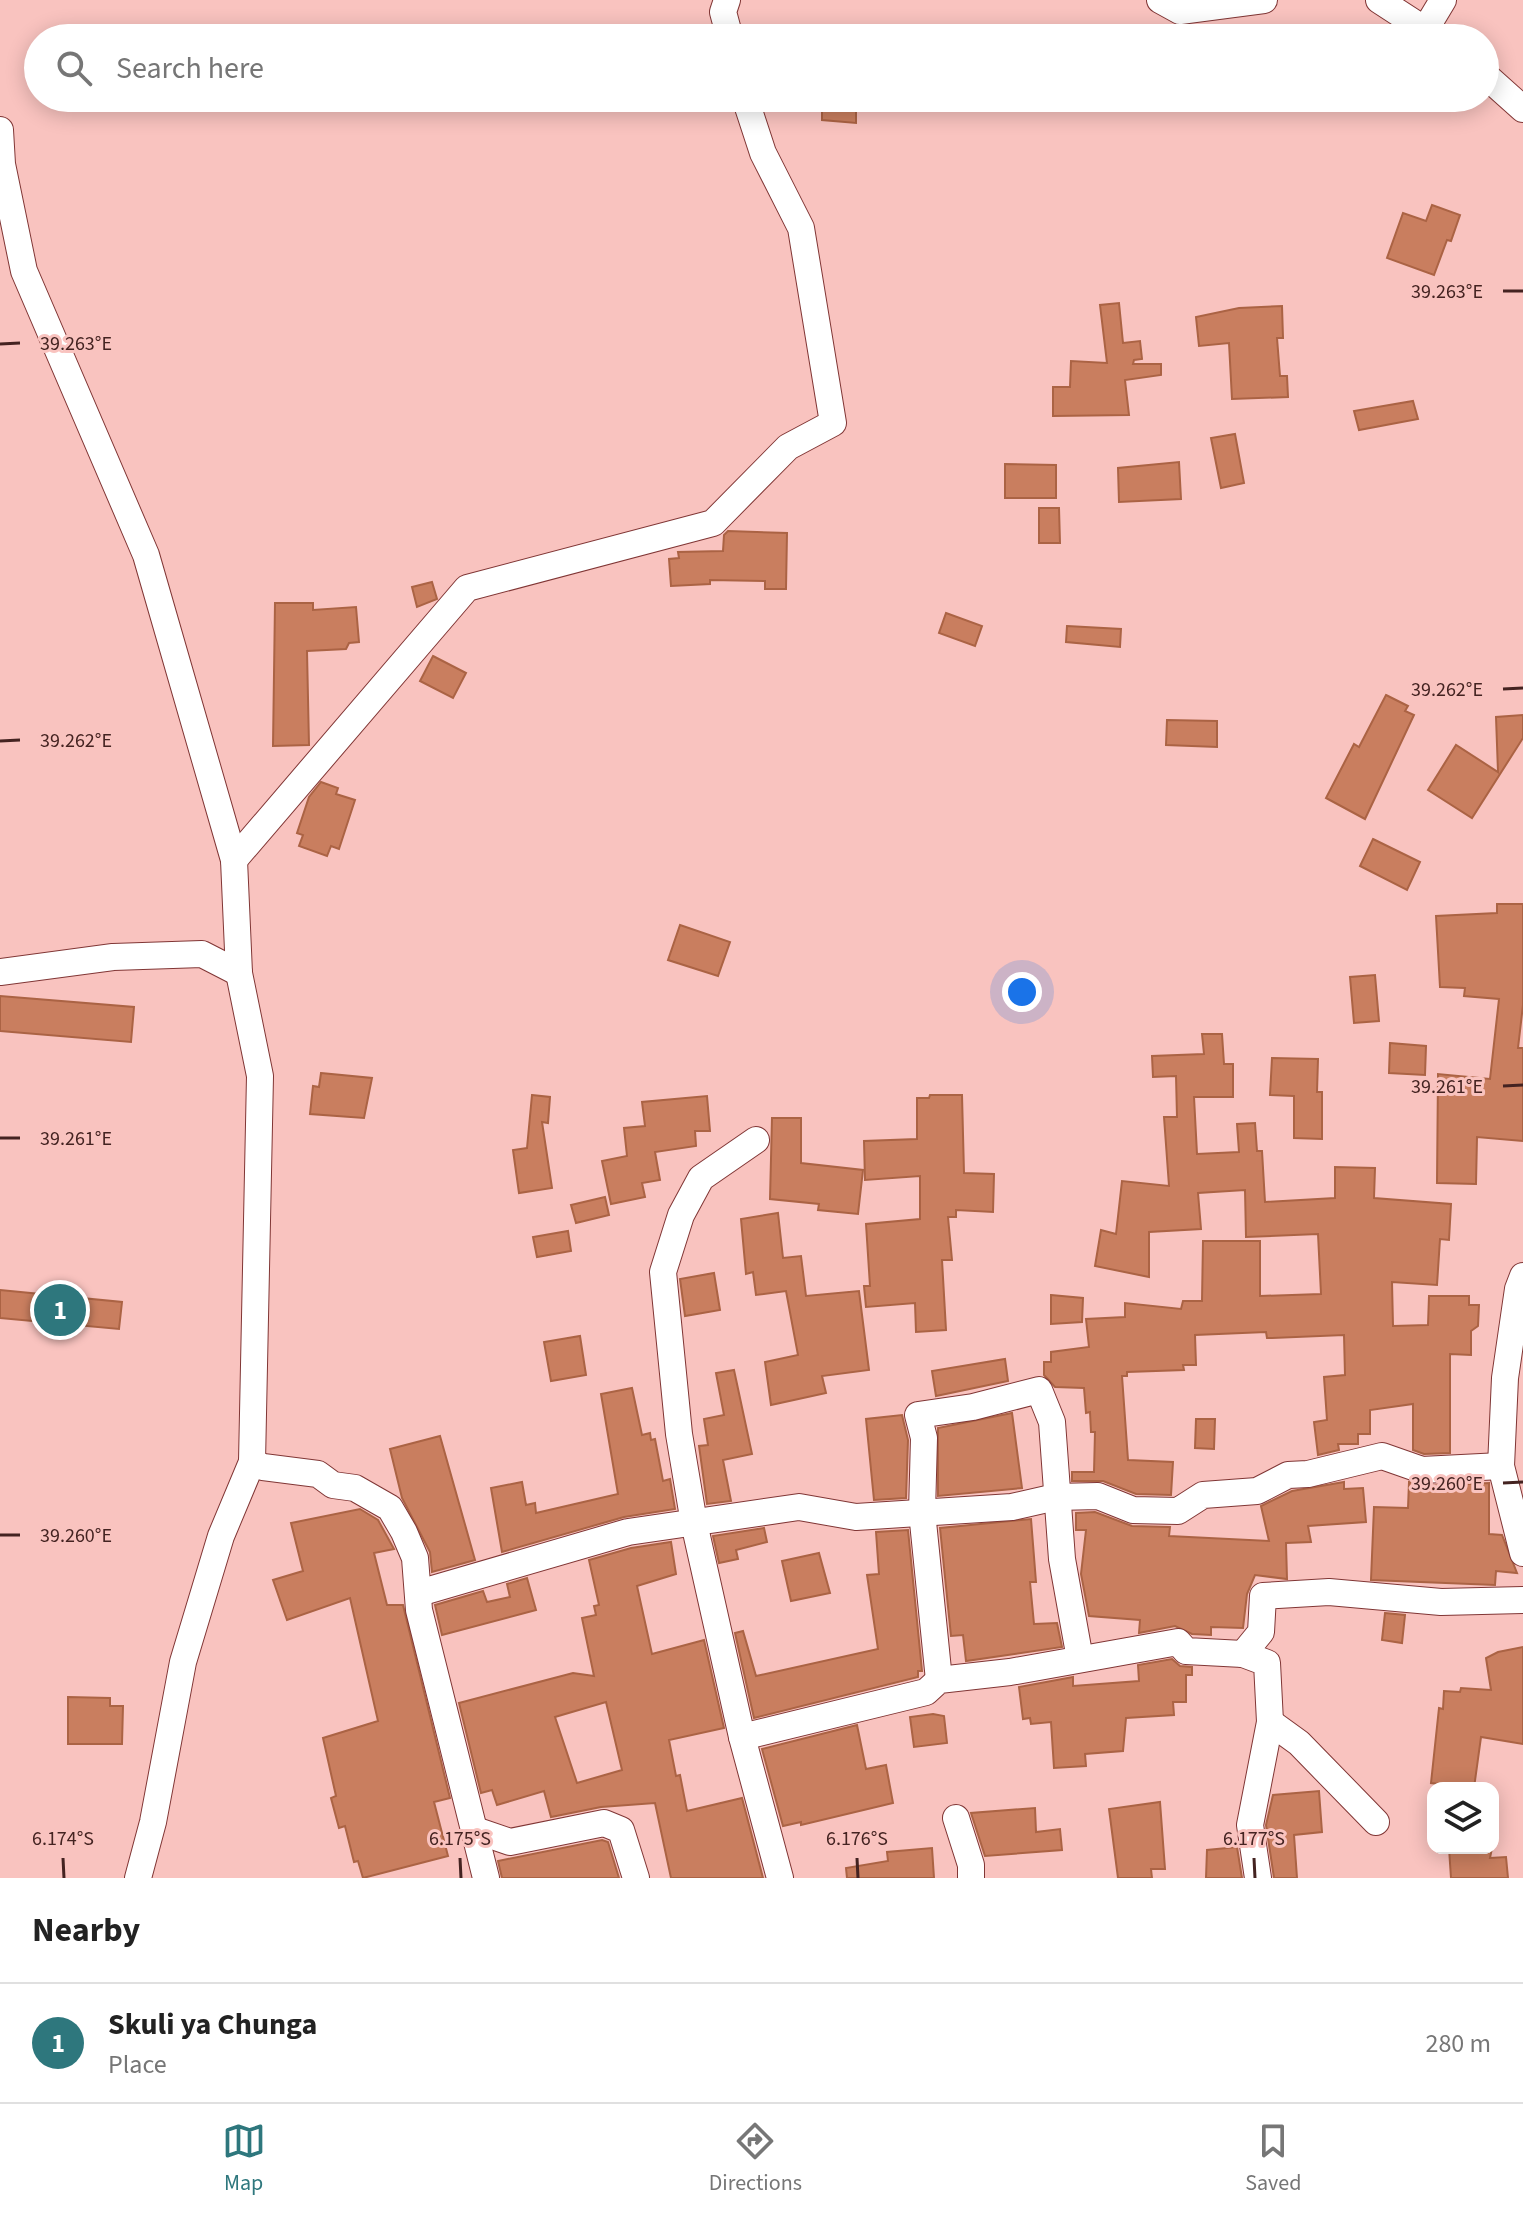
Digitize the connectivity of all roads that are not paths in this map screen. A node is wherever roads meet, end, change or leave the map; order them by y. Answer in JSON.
{"nodes":[{"id":1,"x":727,"y":0,"type":"edge"},
{"id":2,"x":1160,"y":0,"type":"edge"},
{"id":3,"x":1264,"y":0,"type":"edge"},
{"id":4,"x":1379,"y":0,"type":"edge"},
{"id":5,"x":1443,"y":0,"type":"edge"},
{"id":6,"x":726,"y":24,"type":"edge"},
{"id":7,"x":1416,"y":24,"type":"edge"},
{"id":8,"x":1435,"y":24,"type":"edge"},
{"id":9,"x":1499,"y":88,"type":"edge"},
{"id":10,"x":1523,"y":109,"type":"edge"},
{"id":11,"x":750,"y":112,"type":"edge"},
{"id":12,"x":0,"y":130,"type":"edge"},
{"id":13,"x":234,"y":860,"type":"junction"},
{"id":14,"x":0,"y":972,"type":"edge"},
{"id":15,"x":239,"y":973,"type":"junction"},
{"id":16,"x":756,"y":1140,"type":"dead end"},
{"id":17,"x":1523,"y":1276,"type":"edge"},
{"id":18,"x":252,"y":1462,"type":"junction"},
{"id":19,"x":1501,"y":1466,"type":"junction"},
{"id":20,"x":1056,"y":1497,"type":"junction"},
{"id":21,"x":922,"y":1512,"type":"junction"},
{"id":22,"x":694,"y":1523,"type":"junction"},
{"id":23,"x":1523,"y":1553,"type":"edge"},
{"id":24,"x":419,"y":1593,"type":"junction"},
{"id":25,"x":1523,"y":1600,"type":"edge"},
{"id":26,"x":1243,"y":1654,"type":"junction"},
{"id":27,"x":1080,"y":1659,"type":"junction"},
{"id":28,"x":939,"y":1680,"type":"junction"},
{"id":29,"x":1270,"y":1722,"type":"junction"},
{"id":30,"x":742,"y":1737,"type":"junction"},
{"id":31,"x":956,"y":1818,"type":"dead end"},
{"id":32,"x":1376,"y":1822,"type":"dead end"},
{"id":33,"x":475,"y":1830,"type":"junction"},
{"id":34,"x":138,"y":1878,"type":"edge"},
{"id":35,"x":486,"y":1878,"type":"edge"},
{"id":36,"x":636,"y":1878,"type":"edge"},
{"id":37,"x":780,"y":1878,"type":"edge"},
{"id":38,"x":971,"y":1878,"type":"edge"},
{"id":39,"x":1258,"y":1878,"type":"edge"}],
"edges":[{"from":1,"to":6,"type":"street"},
{"from":2,"to":3,"type":"street"},
{"from":4,"to":7,"type":"street"},
{"from":5,"to":8,"type":"street"},
{"from":9,"to":10,"type":"street"},
{"from":11,"to":13,"type":"street"},
{"from":12,"to":13,"type":"street"},
{"from":13,"to":15,"type":"street"},
{"from":14,"to":15,"type":"street"},
{"from":15,"to":18,"type":"street"},
{"from":16,"to":22,"type":"street"},
{"from":17,"to":19,"type":"street"},
{"from":18,"to":24,"type":"street"},
{"from":18,"to":34,"type":"street"},
{"from":19,"to":20,"type":"street"},
{"from":19,"to":23,"type":"street"},
{"from":20,"to":21,"type":"street"},
{"from":20,"to":21,"type":"street"},
{"from":20,"to":27,"type":"street"},
{"from":21,"to":22,"type":"street"},
{"from":21,"to":28,"type":"street"},
{"from":22,"to":24,"type":"street"},
{"from":22,"to":30,"type":"street"},
{"from":24,"to":33,"type":"street"},
{"from":25,"to":26,"type":"street"},
{"from":26,"to":27,"type":"street"},
{"from":26,"to":29,"type":"street"},
{"from":27,"to":28,"type":"street"},
{"from":28,"to":30,"type":"street"},
{"from":29,"to":32,"type":"street"},
{"from":29,"to":39,"type":"street"},
{"from":30,"to":37,"type":"street"},
{"from":31,"to":38,"type":"street"},
{"from":33,"to":35,"type":"street"},
{"from":33,"to":36,"type":"street"}]}
